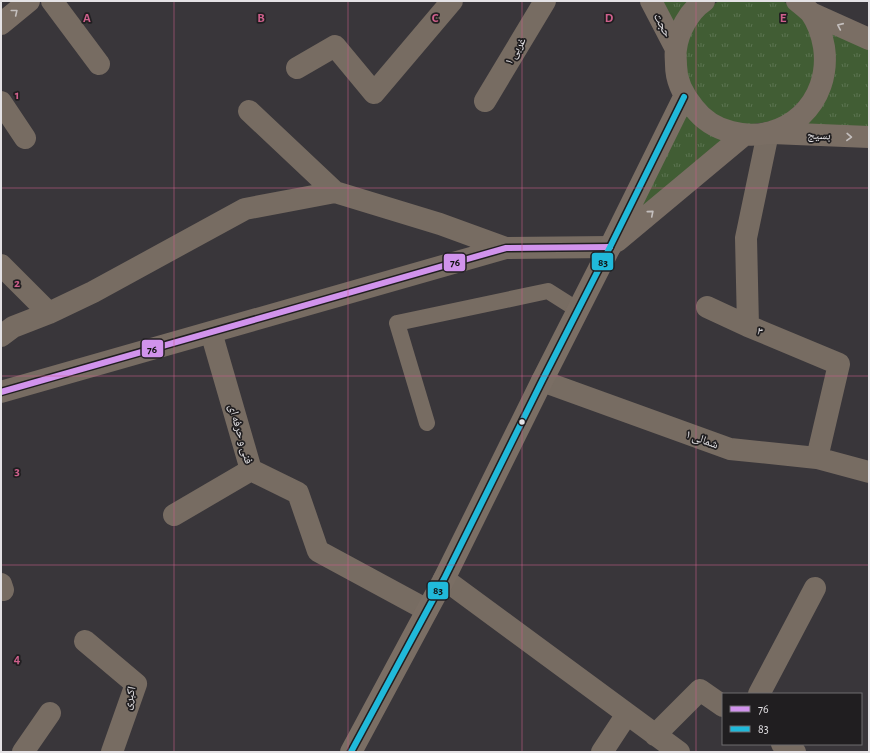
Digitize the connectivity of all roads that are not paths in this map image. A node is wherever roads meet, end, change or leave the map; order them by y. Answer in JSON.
{"nodes":[{"id":1,"x":29,"y":1,"type":"edge"},
{"id":2,"x":52,"y":1,"type":"edge"},
{"id":3,"x":452,"y":1,"type":"edge"},
{"id":4,"x":544,"y":1,"type":"edge"},
{"id":5,"x":651,"y":1,"type":"edge"},
{"id":6,"x":704,"y":1,"type":"edge"},
{"id":7,"x":804,"y":7,"type":"edge"},
{"id":8,"x":1,"y":24,"type":"edge"},
{"id":9,"x":869,"y":40,"type":"edge"},
{"id":10,"x":676,"y":49,"type":"junction"},
{"id":11,"x":99,"y":64,"type":"dead end"},
{"id":12,"x":297,"y":68,"type":"dead end"},
{"id":13,"x":684,"y":96,"type":"junction"},
{"id":14,"x":484,"y":101,"type":"dead end"},
{"id":15,"x":1,"y":102,"type":"edge"},
{"id":16,"x":249,"y":111,"type":"dead end"},
{"id":17,"x":768,"y":133,"type":"junction"},
{"id":18,"x":744,"y":135,"type":"junction"},
{"id":19,"x":869,"y":137,"type":"edge"},
{"id":20,"x":25,"y":138,"type":"dead end"},
{"id":21,"x":334,"y":192,"type":"junction"},
{"id":22,"x":610,"y":247,"type":"junction"},
{"id":23,"x":506,"y":248,"type":"junction"},
{"id":24,"x":1,"y":265,"type":"edge"},
{"id":25,"x":707,"y":307,"type":"dead end"},
{"id":26,"x":578,"y":310,"type":"junction"},
{"id":27,"x":49,"y":313,"type":"junction"},
{"id":28,"x":748,"y":326,"type":"junction"},
{"id":29,"x":211,"y":332,"type":"junction"},
{"id":30,"x":1,"y":336,"type":"edge"},
{"id":31,"x":542,"y":381,"type":"junction"},
{"id":32,"x":1,"y":392,"type":"edge"},
{"id":33,"x":427,"y":423,"type":"dead end"},
{"id":34,"x":816,"y":458,"type":"junction"},
{"id":35,"x":251,"y":470,"type":"junction"},
{"id":36,"x":869,"y":472,"type":"edge"},
{"id":37,"x":174,"y":515,"type":"dead end"},
{"id":38,"x":444,"y":580,"type":"junction"},
{"id":39,"x":1,"y":584,"type":"edge"},
{"id":40,"x":815,"y":588,"type":"dead end"},
{"id":41,"x":1,"y":590,"type":"edge"},
{"id":42,"x":427,"y":610,"type":"junction"},
{"id":43,"x":85,"y":641,"type":"dead end"},
{"id":44,"x":760,"y":693,"type":"edge"},
{"id":45,"x":722,"y":705,"type":"edge"},
{"id":46,"x":50,"y":714,"type":"dead end"},
{"id":47,"x":627,"y":714,"type":"junction"},
{"id":48,"x":655,"y":735,"type":"junction"},
{"id":49,"x":784,"y":745,"type":"edge"},
{"id":50,"x":23,"y":752,"type":"edge"},
{"id":51,"x":112,"y":752,"type":"edge"},
{"id":52,"x":351,"y":752,"type":"edge"},
{"id":53,"x":602,"y":752,"type":"edge"},
{"id":54,"x":679,"y":752,"type":"edge"},
{"id":55,"x":795,"y":752,"type":"edge"}],
"edges":[{"from":8,"to":1,"type":"street","one_way":true},
{"from":2,"to":11,"type":"street"},
{"from":3,"to":12,"type":"street"},
{"from":4,"to":14,"type":"street","name":"۱ غربی"},
{"from":5,"to":10,"type":"street","name":"حجت"},
{"from":6,"to":10,"type":"street"},
{"from":9,"to":7,"type":"street","one_way":true},
{"from":7,"to":17,"type":"street"},
{"from":10,"to":13,"type":"street"},
{"from":13,"to":18,"type":"street"},
{"from":13,"to":22,"type":"street"},
{"from":15,"to":20,"type":"street"},
{"from":16,"to":21,"type":"street"},
{"from":17,"to":18,"type":"street"},
{"from":17,"to":19,"type":"street","name":"بسیج","one_way":true},
{"from":17,"to":28,"type":"street","name":"۳"},
{"from":22,"to":18,"type":"street","one_way":true},
{"from":21,"to":23,"type":"street"},
{"from":21,"to":27,"type":"street"},
{"from":22,"to":23,"type":"street"},
{"from":22,"to":26,"type":"street"},
{"from":23,"to":29,"type":"street"},
{"from":24,"to":27,"type":"street"},
{"from":25,"to":28,"type":"street"},
{"from":26,"to":31,"type":"street"},
{"from":26,"to":33,"type":"lane"},
{"from":27,"to":30,"type":"street"},
{"from":28,"to":34,"type":"street","name":"۳"},
{"from":29,"to":32,"type":"street"},
{"from":29,"to":35,"type":"street","name":"فنی و حرفه ای"},
{"from":31,"to":34,"type":"street","name":"۱ شمالی"},
{"from":31,"to":38,"type":"street"},
{"from":34,"to":36,"type":"street","name":"۱ شمالی"},
{"from":35,"to":37,"type":"street"},
{"from":35,"to":42,"type":"street","name":"فنی و حرفه ای"},
{"from":38,"to":42,"type":"street"},
{"from":38,"to":47,"type":"street"},
{"from":39,"to":41,"type":"street"},
{"from":40,"to":44,"type":"street"},
{"from":42,"to":52,"type":"street"},
{"from":43,"to":51,"type":"street","name":"اکبری"},
{"from":45,"to":48,"type":"street"},
{"from":46,"to":50,"type":"street"},
{"from":47,"to":48,"type":"street"},
{"from":47,"to":53,"type":"street"},
{"from":48,"to":54,"type":"street"},
{"from":49,"to":55,"type":"street"}]}
